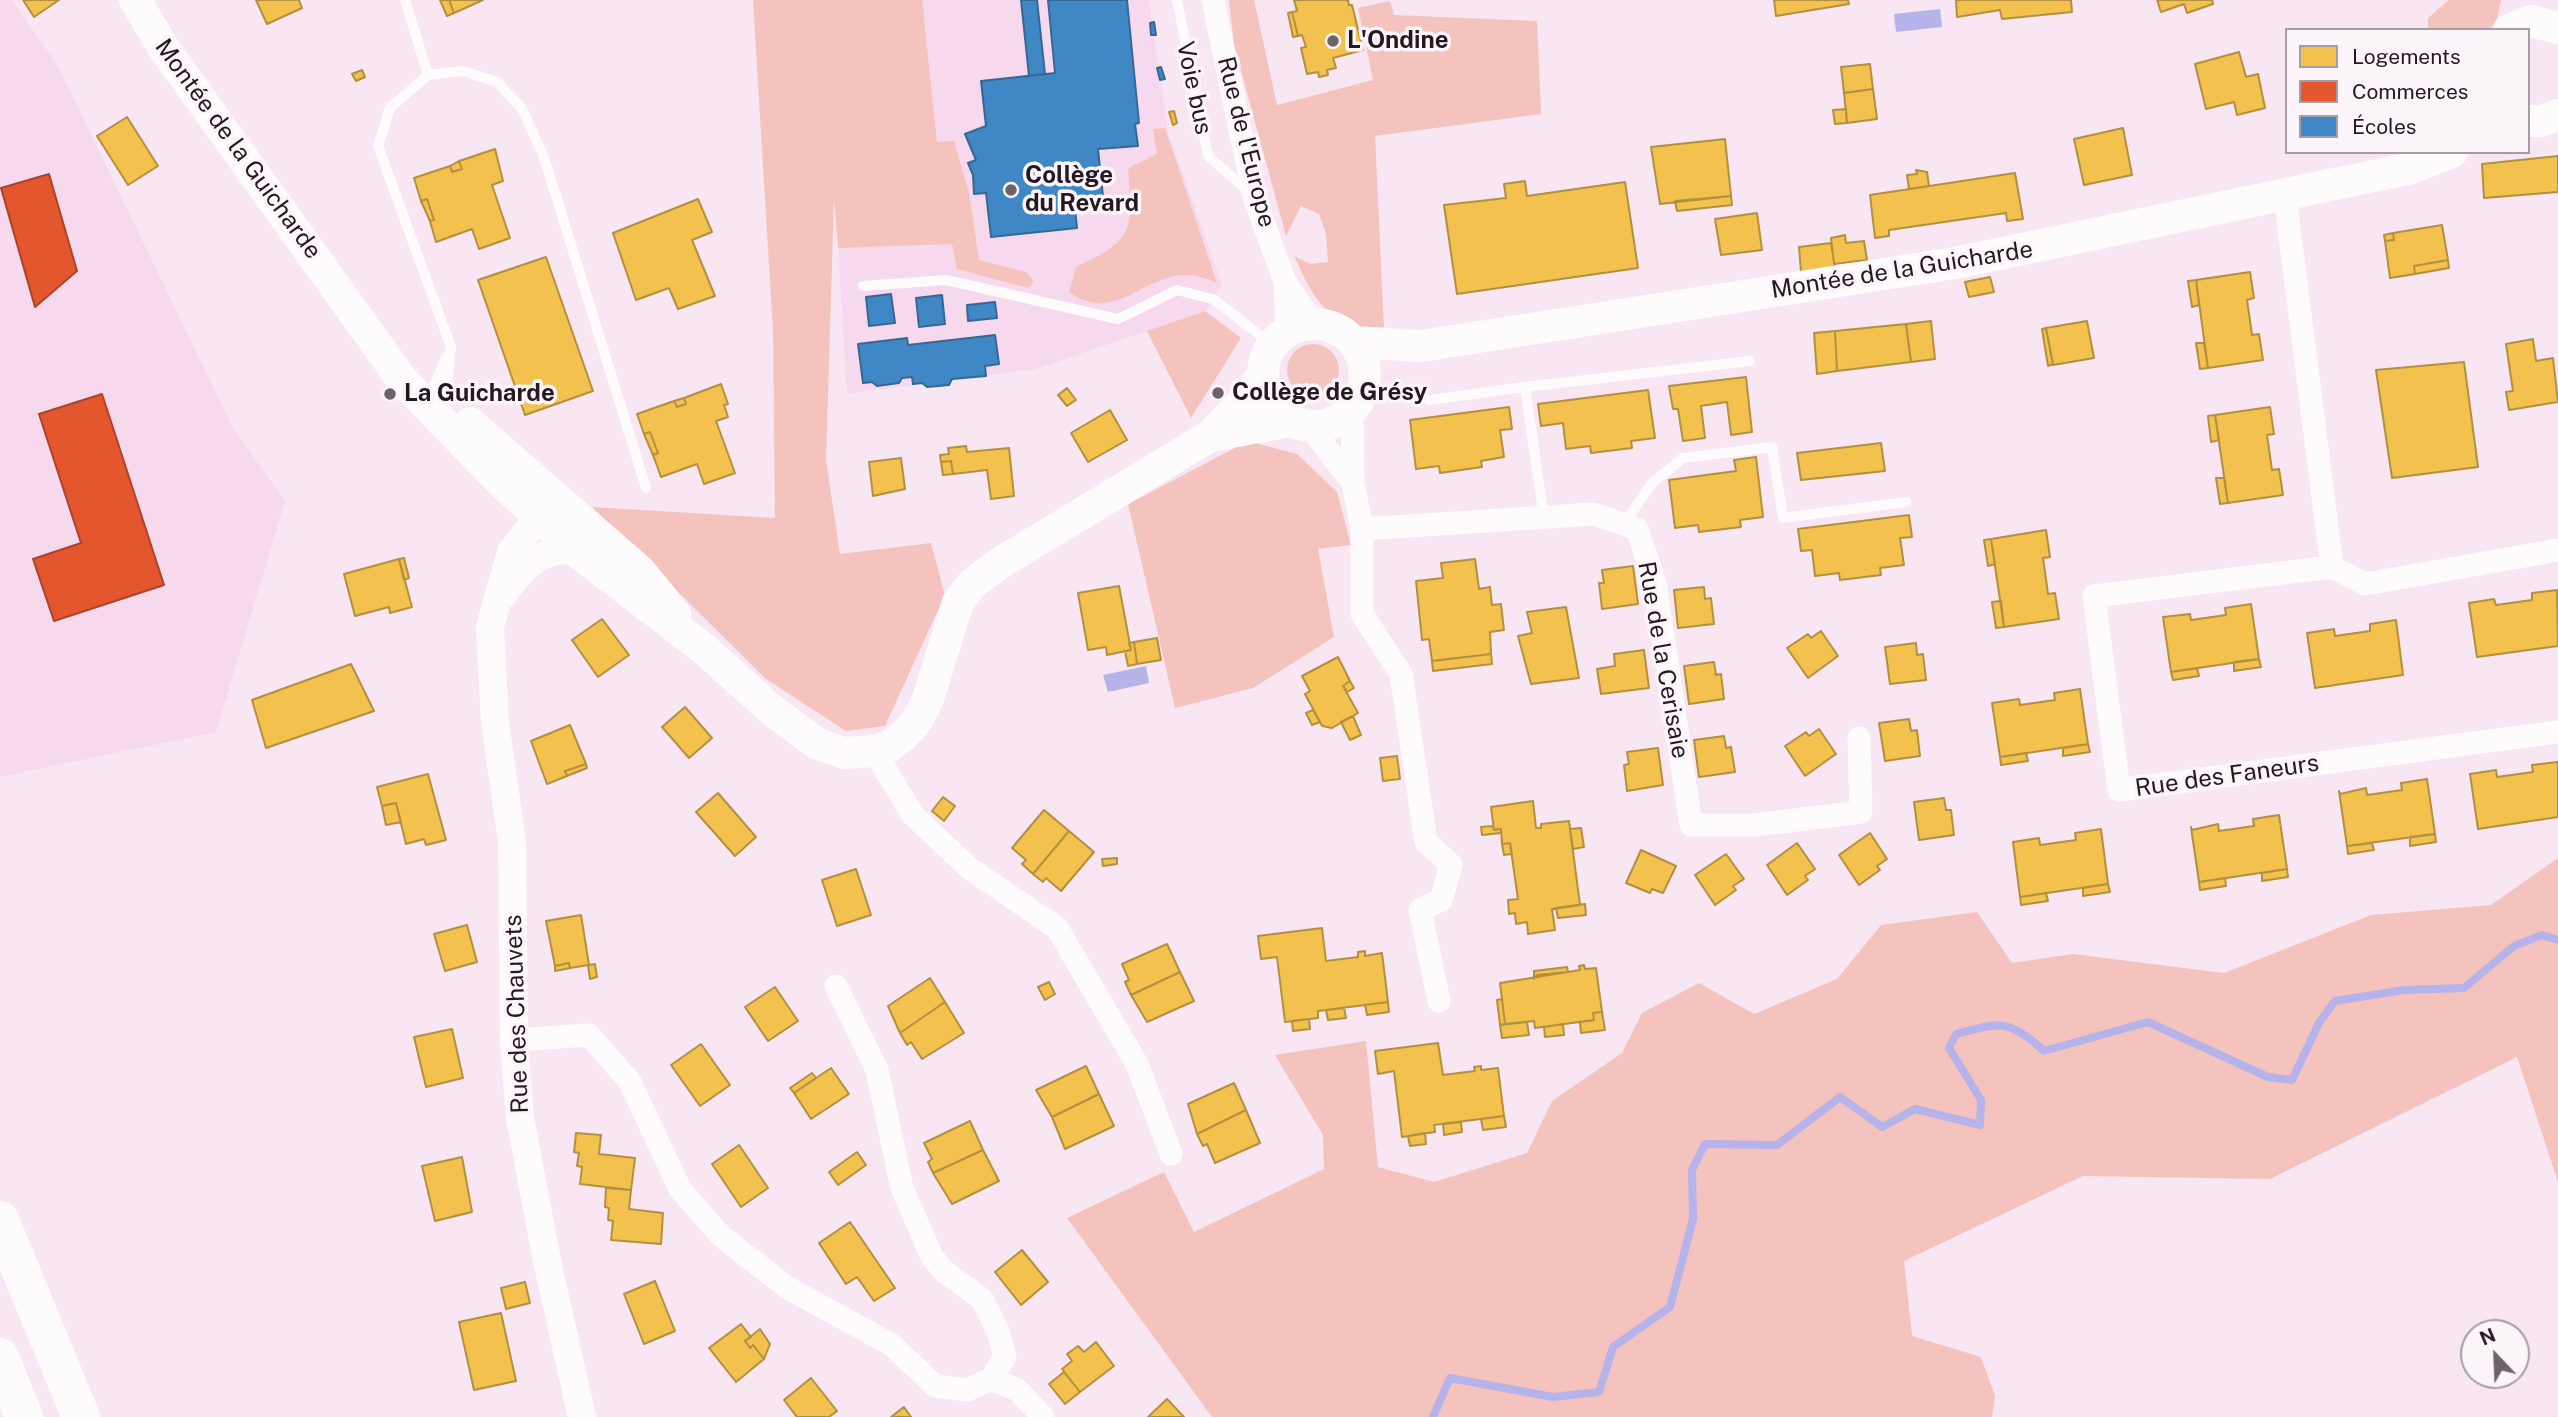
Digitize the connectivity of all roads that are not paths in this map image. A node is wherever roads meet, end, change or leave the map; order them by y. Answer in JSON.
{"nodes":[{"id":1,"x":135,"y":0,"type":"edge"},
{"id":2,"x":405,"y":0,"type":"edge"},
{"id":3,"x":1177,"y":0,"type":"edge"},
{"id":4,"x":1213,"y":0,"type":"edge"},
{"id":5,"x":2553,"y":0,"type":"edge"},
{"id":6,"x":2558,"y":11,"type":"edge"},
{"id":7,"x":2512,"y":19,"type":"edge"},
{"id":8,"x":2558,"y":28,"type":"edge"},
{"id":9,"x":428,"y":75,"type":"junction"},
{"id":10,"x":2445,"y":154,"type":"edge"},
{"id":11,"x":2284,"y":196,"type":"junction"},
{"id":12,"x":1254,"y":197,"type":"junction"},
{"id":13,"x":863,"y":286,"type":"dead end"},
{"id":14,"x":344,"y":295,"type":"junction"},
{"id":15,"x":1353,"y":342,"type":"junction"},
{"id":16,"x":1284,"y":344,"type":"junction"},
{"id":17,"x":1421,"y":346,"type":"junction"},
{"id":18,"x":452,"y":347,"type":"junction"},
{"id":19,"x":1750,"y":361,"type":"dead end"},
{"id":20,"x":1366,"y":378,"type":"junction"},
{"id":21,"x":1525,"y":387,"type":"junction"},
{"id":22,"x":439,"y":394,"type":"junction"},
{"id":23,"x":1429,"y":400,"type":"dead end"},
{"id":24,"x":1352,"y":412,"type":"junction"},
{"id":25,"x":1300,"y":424,"type":"junction"},
{"id":26,"x":1210,"y":436,"type":"junction"},
{"id":27,"x":1353,"y":483,"type":"junction"},
{"id":28,"x":646,"y":488,"type":"dead end"},
{"id":29,"x":1906,"y":502,"type":"dead end"},
{"id":30,"x":538,"y":517,"type":"junction"},
{"id":31,"x":577,"y":518,"type":"junction"},
{"id":32,"x":1544,"y":518,"type":"junction"},
{"id":33,"x":1624,"y":524,"type":"junction"},
{"id":34,"x":1362,"y":529,"type":"junction"},
{"id":35,"x":2558,"y":550,"type":"edge"},
{"id":36,"x":576,"y":551,"type":"junction"},
{"id":37,"x":2332,"y":567,"type":"junction"},
{"id":38,"x":494,"y":606,"type":"junction"},
{"id":39,"x":704,"y":649,"type":"junction"},
{"id":40,"x":2558,"y":732,"type":"edge"},
{"id":41,"x":1859,"y":738,"type":"dead end"},
{"id":42,"x":874,"y":751,"type":"junction"},
{"id":43,"x":836,"y":986,"type":"dead end"},
{"id":44,"x":1439,"y":1000,"type":"dead end"},
{"id":45,"x":514,"y":1040,"type":"junction"},
{"id":46,"x":1171,"y":1154,"type":"dead end"},
{"id":47,"x":0,"y":1220,"type":"edge"},
{"id":48,"x":0,"y":1357,"type":"edge"},
{"id":49,"x":991,"y":1379,"type":"junction"},
{"id":50,"x":24,"y":1417,"type":"edge"},
{"id":51,"x":81,"y":1417,"type":"edge"},
{"id":52,"x":582,"y":1417,"type":"edge"},
{"id":53,"x":1043,"y":1417,"type":"edge"}],
"edges":[{"from":1,"to":14,"type":"main road","name":"Montée de la Guicharde"},
{"from":2,"to":9,"type":"lane"},
{"from":3,"to":12,"type":"lane","name":"Voie bus"},
{"from":4,"to":12,"type":"street","name":"Rue de l'Europe"},
{"from":5,"to":6,"type":"main road"},
{"from":7,"to":8,"type":"main road"},
{"from":9,"to":18,"type":"lane"},
{"from":9,"to":28,"type":"lane"},
{"from":10,"to":11,"type":"main road","name":"Montée de la Guicharde"},
{"from":11,"to":17,"type":"main road","name":"Montée de la Guicharde"},
{"from":11,"to":37,"type":"street"},
{"from":12,"to":16,"type":"street","name":"Rue de l'Europe"},
{"from":13,"to":16,"type":"lane"},
{"from":14,"to":22,"type":"main road","name":"Montée de la Guicharde"},
{"from":14,"to":30,"type":"main road","name":"Montée de la Guicharde"},
{"from":15,"to":16,"type":"main road"},
{"from":15,"to":17,"type":"main road","name":"Montée de la Guicharde"},
{"from":15,"to":20,"type":"main road"},
{"from":16,"to":25,"type":"main road"},
{"from":16,"to":26,"type":"main road","name":"Montée de la Guicharde"},
{"from":17,"to":20,"type":"main road"},
{"from":18,"to":22,"type":"lane"},
{"from":18,"to":22,"type":"lane"},
{"from":19,"to":21,"type":"lane"},
{"from":20,"to":24,"type":"main road"},
{"from":21,"to":23,"type":"lane"},
{"from":21,"to":32,"type":"lane"},
{"from":22,"to":31,"type":"main road","name":"Montée de la Guicharde"},
{"from":24,"to":25,"type":"main road"},
{"from":24,"to":27,"type":"street"},
{"from":25,"to":26,"type":"main road","name":"Montée de la Guicharde"},
{"from":25,"to":27,"type":"street"},
{"from":26,"to":42,"type":"main road","name":"Montée de la Guicharde"},
{"from":27,"to":34,"type":"street"},
{"from":29,"to":33,"type":"lane"},
{"from":30,"to":31,"type":"street"},
{"from":30,"to":36,"type":"main road","name":"Montée de la Guicharde"},
{"from":30,"to":38,"type":"street","name":"Rue des Chauvets"},
{"from":31,"to":39,"type":"main road","name":"Montée de la Guicharde"},
{"from":32,"to":33,"type":"street"},
{"from":32,"to":34,"type":"street"},
{"from":33,"to":41,"type":"street","name":"Rue de la Cerisaie"},
{"from":34,"to":44,"type":"street"},
{"from":35,"to":37,"type":"street"},
{"from":36,"to":38,"type":"street"},
{"from":36,"to":39,"type":"main road","name":"Montée de la Guicharde"},
{"from":37,"to":40,"type":"street","name":"Rue des Faneurs"},
{"from":38,"to":45,"type":"street","name":"Rue des Chauvets"},
{"from":39,"to":42,"type":"main road","name":"Montée de la Guicharde"},
{"from":42,"to":46,"type":"street"},
{"from":43,"to":49,"type":"street"},
{"from":45,"to":49,"type":"street"},
{"from":45,"to":52,"type":"street","name":"Rue des Chauvets"},
{"from":47,"to":51,"type":"highway"},
{"from":48,"to":50,"type":"highway"},
{"from":49,"to":53,"type":"street"}]}
